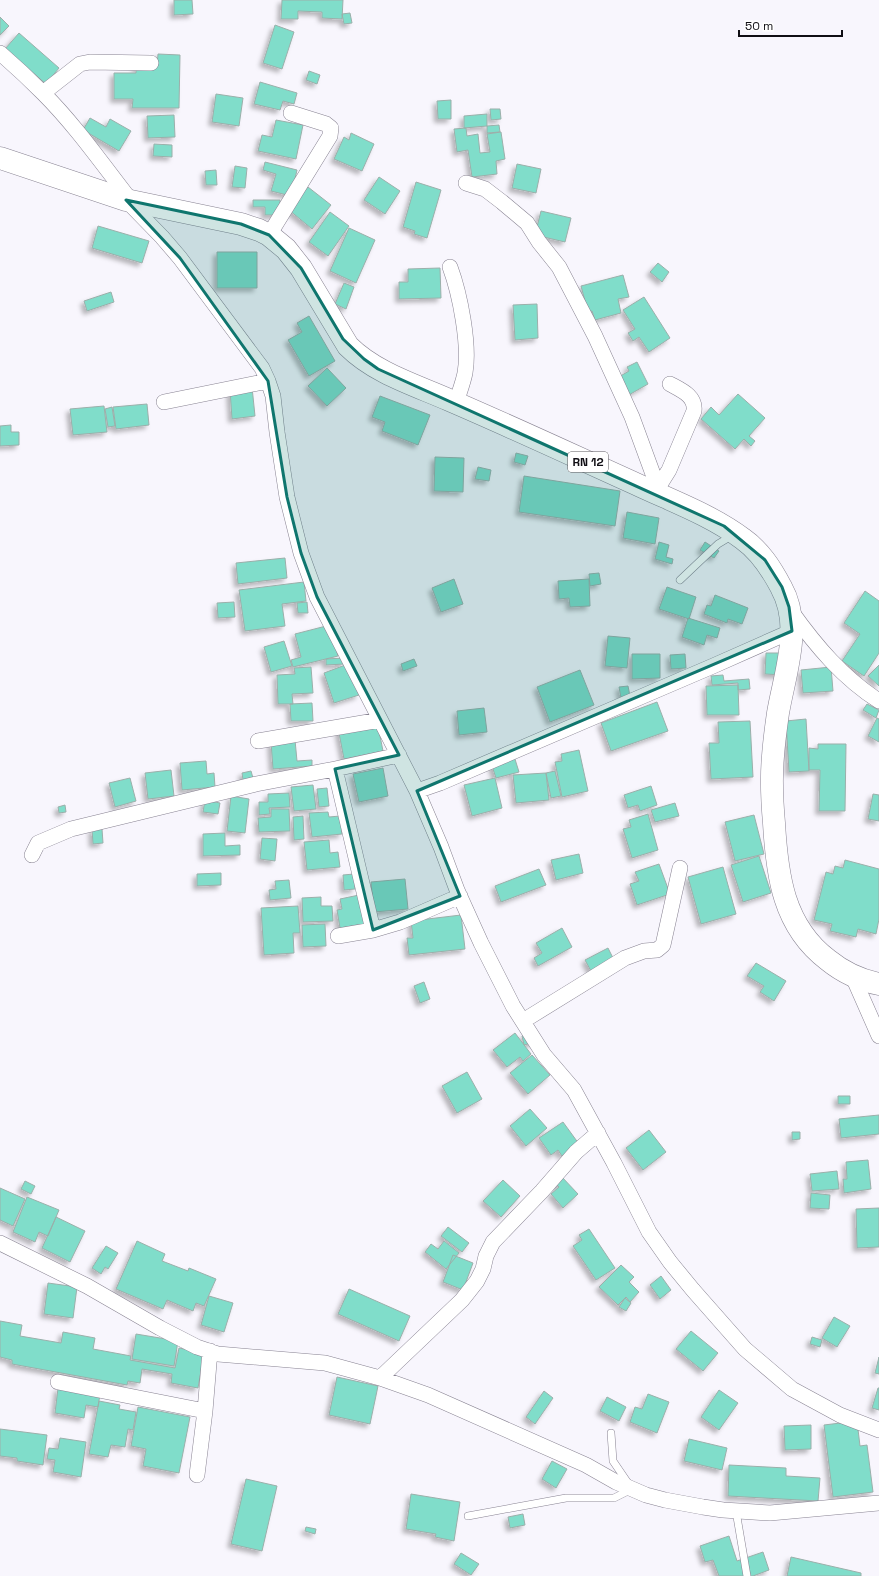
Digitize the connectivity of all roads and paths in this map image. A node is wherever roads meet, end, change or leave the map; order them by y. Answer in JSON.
{"nodes":[{"id":1,"x":0,"y":53,"type":"edge"},
{"id":2,"x":151,"y":63,"type":"dead end"},
{"id":3,"x":43,"y":93,"type":"junction"},
{"id":4,"x":291,"y":113,"type":"dead end"},
{"id":5,"x":0,"y":158,"type":"edge"},
{"id":6,"x":466,"y":183,"type":"dead end"},
{"id":7,"x":129,"y":201,"type":"junction"},
{"id":8,"x":269,"y":235,"type":"junction"},
{"id":9,"x":450,"y":267,"type":"dead end"},
{"id":10,"x":268,"y":381,"type":"junction"},
{"id":11,"x":670,"y":384,"type":"dead end"},
{"id":12,"x":164,"y":402,"type":"dead end"},
{"id":13,"x":456,"y":403,"type":"junction"},
{"id":14,"x":660,"y":491,"type":"junction"},
{"id":15,"x":735,"y":534,"type":"junction"},
{"id":16,"x":680,"y":580,"type":"dead end"},
{"id":17,"x":789,"y":607,"type":"junction"},
{"id":18,"x":792,"y":631,"type":"junction"},
{"id":19,"x":879,"y":701,"type":"edge"},
{"id":20,"x":380,"y":720,"type":"junction"},
{"id":21,"x":258,"y":741,"type":"dead end"},
{"id":22,"x":399,"y":755,"type":"junction"},
{"id":23,"x":335,"y":770,"type":"junction"},
{"id":24,"x":418,"y":791,"type":"junction"},
{"id":25,"x":32,"y":855,"type":"dead end"},
{"id":26,"x":680,"y":868,"type":"dead end"},
{"id":27,"x":460,"y":896,"type":"junction"},
{"id":28,"x":373,"y":930,"type":"junction"},
{"id":29,"x":338,"y":936,"type":"dead end"},
{"id":30,"x":852,"y":977,"type":"junction"},
{"id":31,"x":879,"y":984,"type":"edge"},
{"id":32,"x":523,"y":1021,"type":"junction"},
{"id":33,"x":879,"y":1036,"type":"edge"},
{"id":34,"x":598,"y":1133,"type":"junction"},
{"id":35,"x":0,"y":1243,"type":"edge"},
{"id":36,"x":210,"y":1351,"type":"junction"},
{"id":37,"x":380,"y":1378,"type":"junction"},
{"id":38,"x":58,"y":1382,"type":"dead end"},
{"id":39,"x":205,"y":1411,"type":"junction"},
{"id":40,"x":879,"y":1430,"type":"edge"},
{"id":41,"x":611,"y":1434,"type":"dead end"},
{"id":42,"x":197,"y":1475,"type":"dead end"},
{"id":43,"x":632,"y":1489,"type":"junction"},
{"id":44,"x":879,"y":1503,"type":"edge"},
{"id":45,"x":736,"y":1511,"type":"junction"},
{"id":46,"x":468,"y":1516,"type":"dead end"},
{"id":47,"x":747,"y":1576,"type":"edge"}],
"edges":[{"from":1,"to":3,"type":"street"},
{"from":2,"to":3,"type":"street"},
{"from":3,"to":7,"type":"street"},
{"from":4,"to":8,"type":"street"},
{"from":5,"to":7,"type":"main road","number":"RN 12"},
{"from":6,"to":14,"type":"street"},
{"from":7,"to":8,"type":"main road","number":"RN 12"},
{"from":7,"to":10,"type":"street"},
{"from":8,"to":13,"type":"main road","number":"RN 12"},
{"from":9,"to":13,"type":"street"},
{"from":10,"to":12,"type":"street"},
{"from":10,"to":20,"type":"street"},
{"from":11,"to":14,"type":"street"},
{"from":13,"to":14,"type":"main road","number":"RN 12"},
{"from":14,"to":15,"type":"main road","number":"RN 12"},
{"from":15,"to":16,"type":"lane"},
{"from":15,"to":17,"type":"main road","number":"RN 12"},
{"from":17,"to":18,"type":"main road","number":"RN 12"},
{"from":17,"to":19,"type":"street"},
{"from":18,"to":24,"type":"street"},
{"from":18,"to":30,"type":"main road","number":"RN 12"},
{"from":20,"to":21,"type":"street"},
{"from":20,"to":22,"type":"street"},
{"from":22,"to":23,"type":"street"},
{"from":22,"to":24,"type":"street"},
{"from":23,"to":25,"type":"street"},
{"from":23,"to":28,"type":"street"},
{"from":24,"to":27,"type":"street"},
{"from":26,"to":32,"type":"street"},
{"from":27,"to":28,"type":"street"},
{"from":27,"to":32,"type":"street"},
{"from":28,"to":29,"type":"street"},
{"from":30,"to":31,"type":"main road","number":"RN 12"},
{"from":30,"to":33,"type":"street"},
{"from":32,"to":34,"type":"street"},
{"from":34,"to":37,"type":"street"},
{"from":34,"to":40,"type":"street"},
{"from":35,"to":36,"type":"street"},
{"from":36,"to":37,"type":"street"},
{"from":36,"to":39,"type":"street"},
{"from":37,"to":43,"type":"street"},
{"from":38,"to":39,"type":"street"},
{"from":39,"to":42,"type":"street"},
{"from":41,"to":43,"type":"lane"},
{"from":43,"to":45,"type":"street"},
{"from":43,"to":46,"type":"lane"},
{"from":44,"to":45,"type":"street"},
{"from":45,"to":47,"type":"lane"}]}
